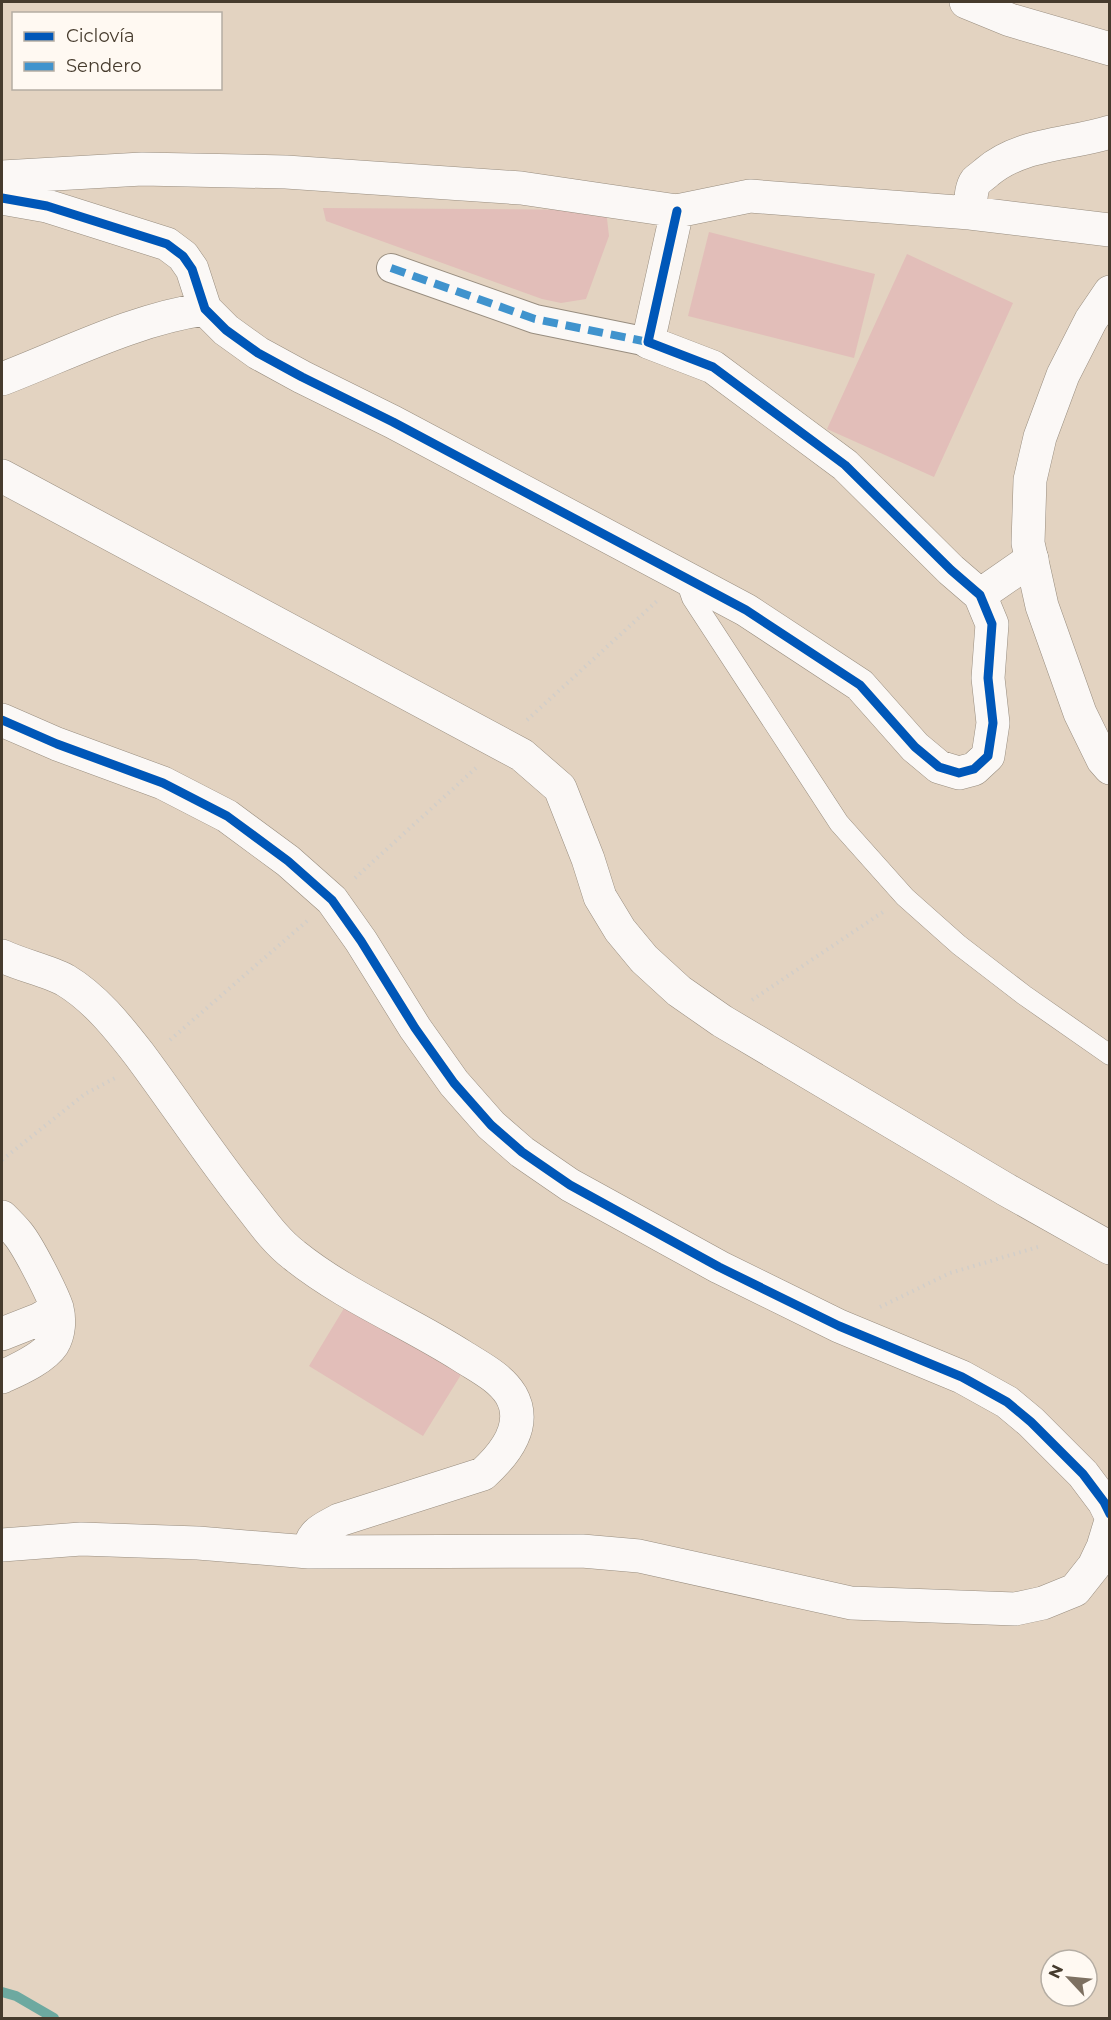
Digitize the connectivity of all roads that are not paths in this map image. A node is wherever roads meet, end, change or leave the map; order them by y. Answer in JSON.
{"nodes":[{"id":1,"x":966,"y":2,"type":"edge"},
{"id":2,"x":1110,"y":49,"type":"edge"},
{"id":3,"x":1110,"y":132,"type":"edge"},
{"id":4,"x":2,"y":177,"type":"edge"},
{"id":5,"x":2,"y":198,"type":"edge"},
{"id":6,"x":677,"y":211,"type":"junction"},
{"id":7,"x":970,"y":213,"type":"junction"},
{"id":8,"x":1110,"y":230,"type":"edge"},
{"id":9,"x":391,"y":268,"type":"dead end"},
{"id":10,"x":1110,"y":292,"type":"edge"},
{"id":11,"x":205,"y":309,"type":"junction"},
{"id":12,"x":648,"y":342,"type":"junction"},
{"id":13,"x":2,"y":380,"type":"edge"},
{"id":14,"x":2,"y":476,"type":"edge"},
{"id":15,"x":1032,"y":559,"type":"junction"},
{"id":16,"x":684,"y":576,"type":"junction"},
{"id":17,"x":980,"y":595,"type":"junction"},
{"id":18,"x":2,"y":720,"type":"edge"},
{"id":19,"x":1110,"y":768,"type":"edge"},
{"id":20,"x":2,"y":956,"type":"edge"},
{"id":21,"x":1110,"y":1055,"type":"edge"},
{"id":22,"x":2,"y":1217,"type":"edge"},
{"id":23,"x":1097,"y":1240,"type":"edge"},
{"id":24,"x":57,"y":1309,"type":"junction"},
{"id":25,"x":2,"y":1334,"type":"edge"},
{"id":26,"x":2,"y":1377,"type":"edge"},
{"id":27,"x":1110,"y":1514,"type":"edge"},
{"id":28,"x":1110,"y":1524,"type":"edge"},
{"id":29,"x":2,"y":1545,"type":"edge"},
{"id":30,"x":309,"y":1552,"type":"junction"}],
"edges":[{"from":1,"to":2,"type":"street"},
{"from":3,"to":7,"type":"street"},
{"from":4,"to":6,"type":"street"},
{"from":5,"to":11,"type":"street"},
{"from":6,"to":7,"type":"street"},
{"from":6,"to":12,"type":"street"},
{"from":7,"to":8,"type":"street"},
{"from":9,"to":12,"type":"street"},
{"from":10,"to":15,"type":"street"},
{"from":11,"to":13,"type":"street"},
{"from":11,"to":16,"type":"street"},
{"from":12,"to":17,"type":"street"},
{"from":14,"to":23,"type":"street"},
{"from":15,"to":17,"type":"street"},
{"from":15,"to":19,"type":"street"},
{"from":16,"to":17,"type":"street"},
{"from":16,"to":21,"type":"lane"},
{"from":18,"to":27,"type":"street"},
{"from":20,"to":30,"type":"street"},
{"from":22,"to":24,"type":"street"},
{"from":24,"to":25,"type":"street"},
{"from":24,"to":26,"type":"street"},
{"from":28,"to":30,"type":"street"},
{"from":29,"to":30,"type":"street"}]}
